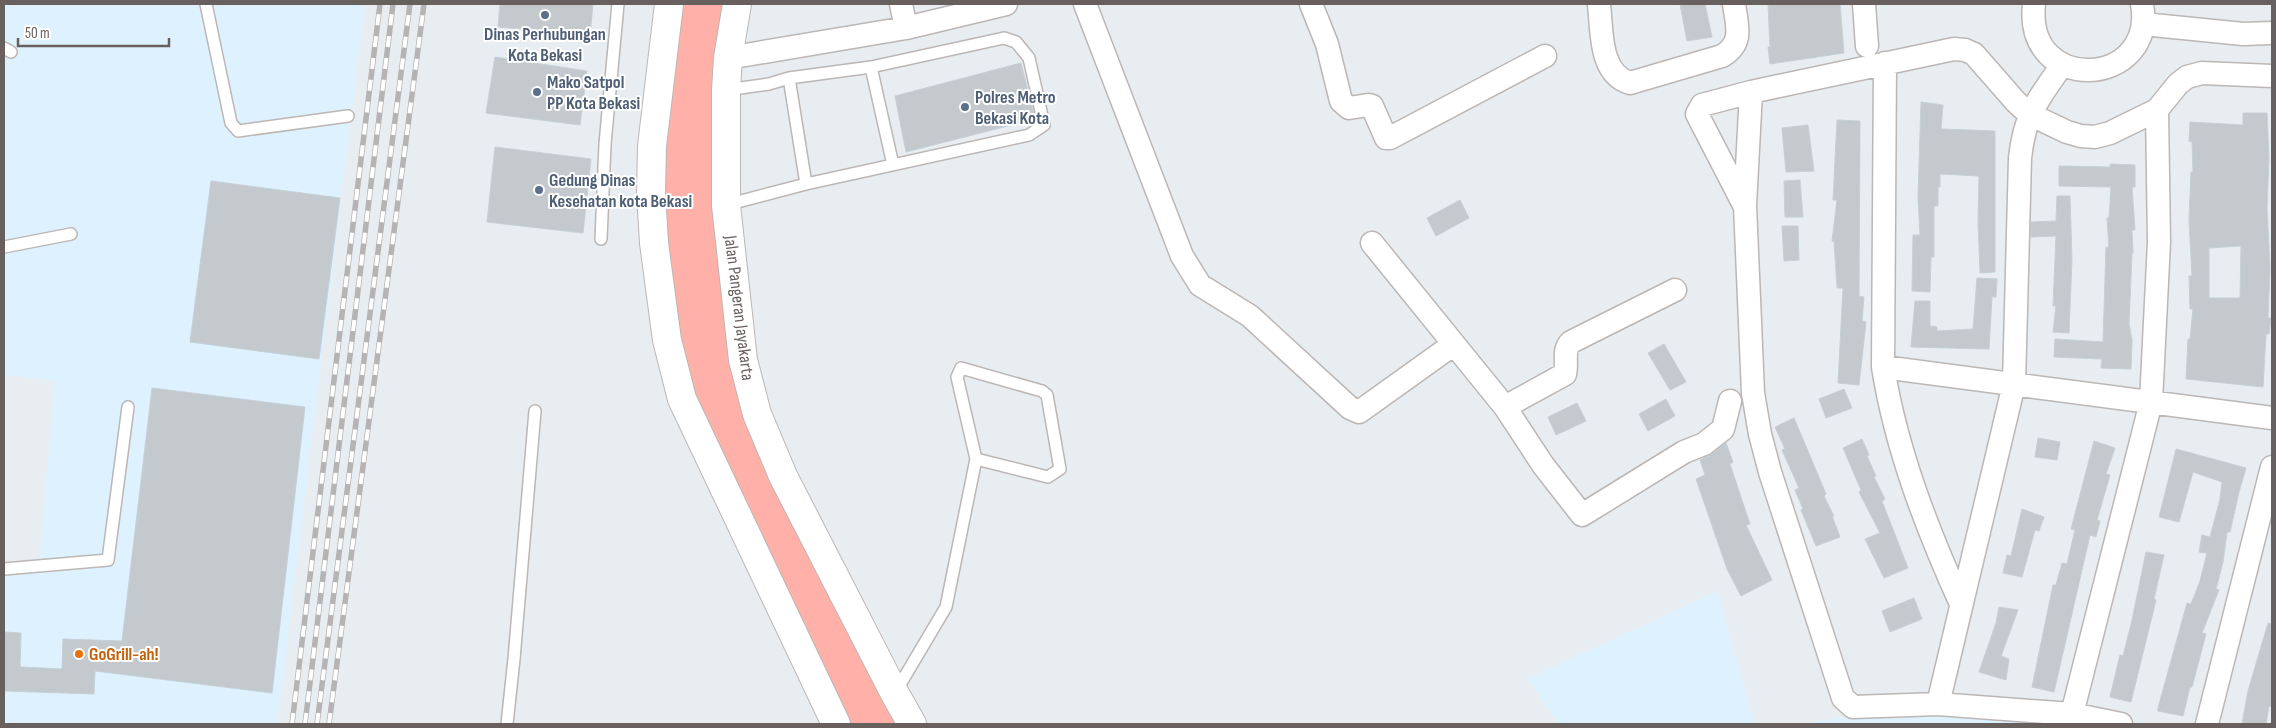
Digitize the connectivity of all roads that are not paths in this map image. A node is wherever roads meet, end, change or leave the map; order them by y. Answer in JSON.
{"nodes":[{"id":1,"x":206,"y":4,"type":"edge"},
{"id":2,"x":618,"y":4,"type":"edge"},
{"id":3,"x":669,"y":4,"type":"edge"},
{"id":4,"x":736,"y":4,"type":"edge"},
{"id":5,"x":901,"y":4,"type":"edge"},
{"id":6,"x":1006,"y":4,"type":"edge"},
{"id":7,"x":1085,"y":4,"type":"edge"},
{"id":8,"x":1311,"y":4,"type":"edge"},
{"id":9,"x":1599,"y":4,"type":"edge"},
{"id":10,"x":1734,"y":4,"type":"edge"},
{"id":11,"x":1864,"y":4,"type":"edge"},
{"id":12,"x":2033,"y":4,"type":"edge"},
{"id":13,"x":982,"y":6,"type":"edge"},
{"id":14,"x":2142,"y":14,"type":"edge"},
{"id":15,"x":906,"y":28,"type":"junction"},
{"id":16,"x":2272,"y":33,"type":"edge"},
{"id":17,"x":1867,"y":46,"type":"dead end"},
{"id":18,"x":1545,"y":56,"type":"dead end"},
{"id":19,"x":728,"y":58,"type":"junction"},
{"id":20,"x":1885,"y":63,"type":"junction"},
{"id":21,"x":2062,"y":65,"type":"junction"},
{"id":22,"x":871,"y":67,"type":"junction"},
{"id":23,"x":2272,"y":76,"type":"edge"},
{"id":24,"x":789,"y":78,"type":"junction"},
{"id":25,"x":726,"y":90,"type":"junction"},
{"id":26,"x":1751,"y":92,"type":"junction"},
{"id":27,"x":2157,"y":110,"type":"junction"},
{"id":28,"x":2029,"y":114,"type":"junction"},
{"id":29,"x":348,"y":116,"type":"dead end"},
{"id":30,"x":893,"y":165,"type":"junction"},
{"id":31,"x":806,"y":184,"type":"junction"},
{"id":32,"x":726,"y":204,"type":"junction"},
{"id":33,"x":1744,"y":205,"type":"junction"},
{"id":34,"x":71,"y":234,"type":"dead end"},
{"id":35,"x":601,"y":239,"type":"dead end"},
{"id":36,"x":1372,"y":243,"type":"dead end"},
{"id":37,"x":4,"y":247,"type":"edge"},
{"id":38,"x":1675,"y":290,"type":"dead end"},
{"id":39,"x":1454,"y":344,"type":"junction"},
{"id":40,"x":1883,"y":367,"type":"junction"},
{"id":41,"x":2014,"y":384,"type":"junction"},
{"id":42,"x":1730,"y":401,"type":"dead end"},
{"id":43,"x":2151,"y":402,"type":"junction"},
{"id":44,"x":128,"y":407,"type":"dead end"},
{"id":45,"x":1505,"y":407,"type":"junction"},
{"id":46,"x":535,"y":411,"type":"dead end"},
{"id":47,"x":2272,"y":418,"type":"edge"},
{"id":48,"x":976,"y":458,"type":"junction"},
{"id":49,"x":2272,"y":467,"type":"edge"},
{"id":50,"x":4,"y":569,"type":"edge"},
{"id":51,"x":1961,"y":604,"type":"junction"},
{"id":52,"x":894,"y":694,"type":"junction"},
{"id":53,"x":1938,"y":704,"type":"junction"},
{"id":54,"x":2072,"y":714,"type":"junction"},
{"id":55,"x":506,"y":724,"type":"edge"},
{"id":56,"x":836,"y":724,"type":"edge"},
{"id":57,"x":912,"y":724,"type":"edge"},
{"id":58,"x":2121,"y":724,"type":"edge"},
{"id":59,"x":2207,"y":724,"type":"edge"}],
"edges":[{"from":1,"to":29,"type":"lane"},
{"from":2,"to":35,"type":"lane"},
{"from":3,"to":56,"type":"street"},
{"from":4,"to":19,"type":"street","name":"Jalan Pangeran Jayakarta"},
{"from":5,"to":15,"type":"street"},
{"from":6,"to":13,"type":"street"},
{"from":7,"to":39,"type":"street"},
{"from":8,"to":18,"type":"street"},
{"from":9,"to":10,"type":"street"},
{"from":11,"to":17,"type":"street"},
{"from":12,"to":21,"type":"street"},
{"from":13,"to":15,"type":"street"},
{"from":14,"to":16,"type":"street"},
{"from":14,"to":21,"type":"street"},
{"from":15,"to":19,"type":"street"},
{"from":19,"to":25,"type":"street","name":"Jalan Pangeran Jayakarta"},
{"from":20,"to":26,"type":"street"},
{"from":20,"to":28,"type":"street"},
{"from":20,"to":40,"type":"street"},
{"from":21,"to":28,"type":"street"},
{"from":22,"to":24,"type":"lane"},
{"from":22,"to":30,"type":"lane"},
{"from":22,"to":30,"type":"lane"},
{"from":23,"to":27,"type":"street"},
{"from":24,"to":25,"type":"lane"},
{"from":24,"to":31,"type":"lane"},
{"from":25,"to":32,"type":"street","name":"Jalan Pangeran Jayakarta"},
{"from":26,"to":33,"type":"street"},
{"from":26,"to":33,"type":"street"},
{"from":27,"to":28,"type":"street"},
{"from":27,"to":43,"type":"street"},
{"from":28,"to":41,"type":"street"},
{"from":30,"to":31,"type":"lane"},
{"from":31,"to":32,"type":"lane"},
{"from":32,"to":52,"type":"street","name":"Jalan Pangeran Jayakarta"},
{"from":33,"to":53,"type":"street"},
{"from":34,"to":37,"type":"lane"},
{"from":36,"to":39,"type":"street"},
{"from":38,"to":45,"type":"street"},
{"from":39,"to":45,"type":"street"},
{"from":40,"to":41,"type":"street"},
{"from":40,"to":51,"type":"street"},
{"from":41,"to":43,"type":"street"},
{"from":41,"to":51,"type":"street"},
{"from":42,"to":45,"type":"street"},
{"from":43,"to":47,"type":"street"},
{"from":43,"to":54,"type":"street"},
{"from":44,"to":50,"type":"lane"},
{"from":46,"to":55,"type":"lane"},
{"from":48,"to":48,"type":"lane"},
{"from":48,"to":52,"type":"lane"},
{"from":49,"to":59,"type":"street"},
{"from":51,"to":53,"type":"street"},
{"from":52,"to":57,"type":"street","name":"Jalan Pangeran Jayakarta"},
{"from":53,"to":54,"type":"street"},
{"from":54,"to":58,"type":"street"}]}
